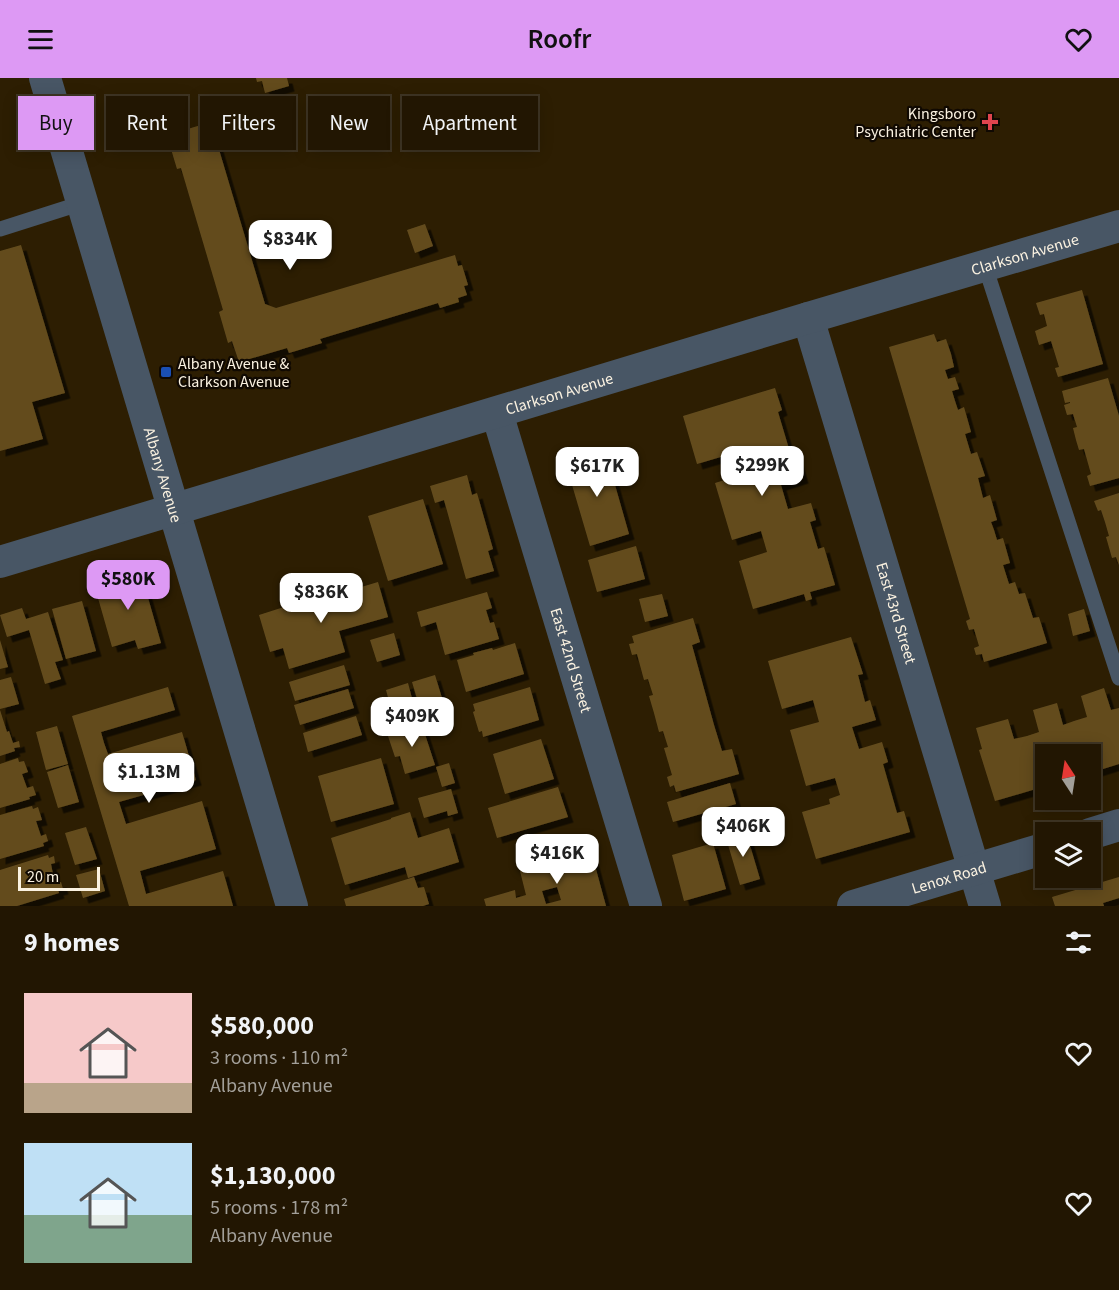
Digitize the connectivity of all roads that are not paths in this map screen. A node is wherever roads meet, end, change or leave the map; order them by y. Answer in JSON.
{"nodes":[{"id":1,"x":45,"y":78,"type":"edge"},
{"id":2,"x":82,"y":203,"type":"junction"},
{"id":3,"x":1119,"y":226,"type":"edge"},
{"id":4,"x":0,"y":230,"type":"edge"},
{"id":5,"x":985,"y":266,"type":"junction"},
{"id":6,"x":808,"y":318,"type":"junction"},
{"id":7,"x":497,"y":413,"type":"junction"},
{"id":8,"x":173,"y":510,"type":"junction"},
{"id":9,"x":0,"y":562,"type":"edge"},
{"id":10,"x":1119,"y":678,"type":"edge"},
{"id":11,"x":1119,"y":825,"type":"edge"},
{"id":12,"x":1101,"y":831,"type":"edge"},
{"id":13,"x":1035,"y":851,"type":"edge"},
{"id":14,"x":975,"y":870,"type":"junction"},
{"id":15,"x":292,"y":906,"type":"edge"},
{"id":16,"x":646,"y":906,"type":"edge"},
{"id":17,"x":853,"y":906,"type":"edge"},
{"id":18,"x":985,"y":906,"type":"edge"}],
"edges":[{"from":1,"to":2,"type":"street","name":"Albany Avenue"},
{"from":2,"to":4,"type":"lane"},
{"from":2,"to":8,"type":"street","name":"Albany Avenue"},
{"from":3,"to":5,"type":"street","name":"Clarkson Avenue"},
{"from":5,"to":6,"type":"street","name":"Clarkson Avenue"},
{"from":5,"to":10,"type":"lane"},
{"from":6,"to":7,"type":"street","name":"Clarkson Avenue"},
{"from":6,"to":14,"type":"street","name":"East 43rd Street"},
{"from":7,"to":8,"type":"street","name":"Clarkson Avenue"},
{"from":7,"to":16,"type":"street","name":"East 42nd Street"},
{"from":8,"to":9,"type":"street","name":"Clarkson Avenue"},
{"from":8,"to":15,"type":"street","name":"Albany Avenue"},
{"from":11,"to":12,"type":"street"},
{"from":13,"to":14,"type":"street","name":"Lenox Road"},
{"from":14,"to":17,"type":"street","name":"Lenox Road"},
{"from":14,"to":18,"type":"street","name":"East 43rd Street"}]}
